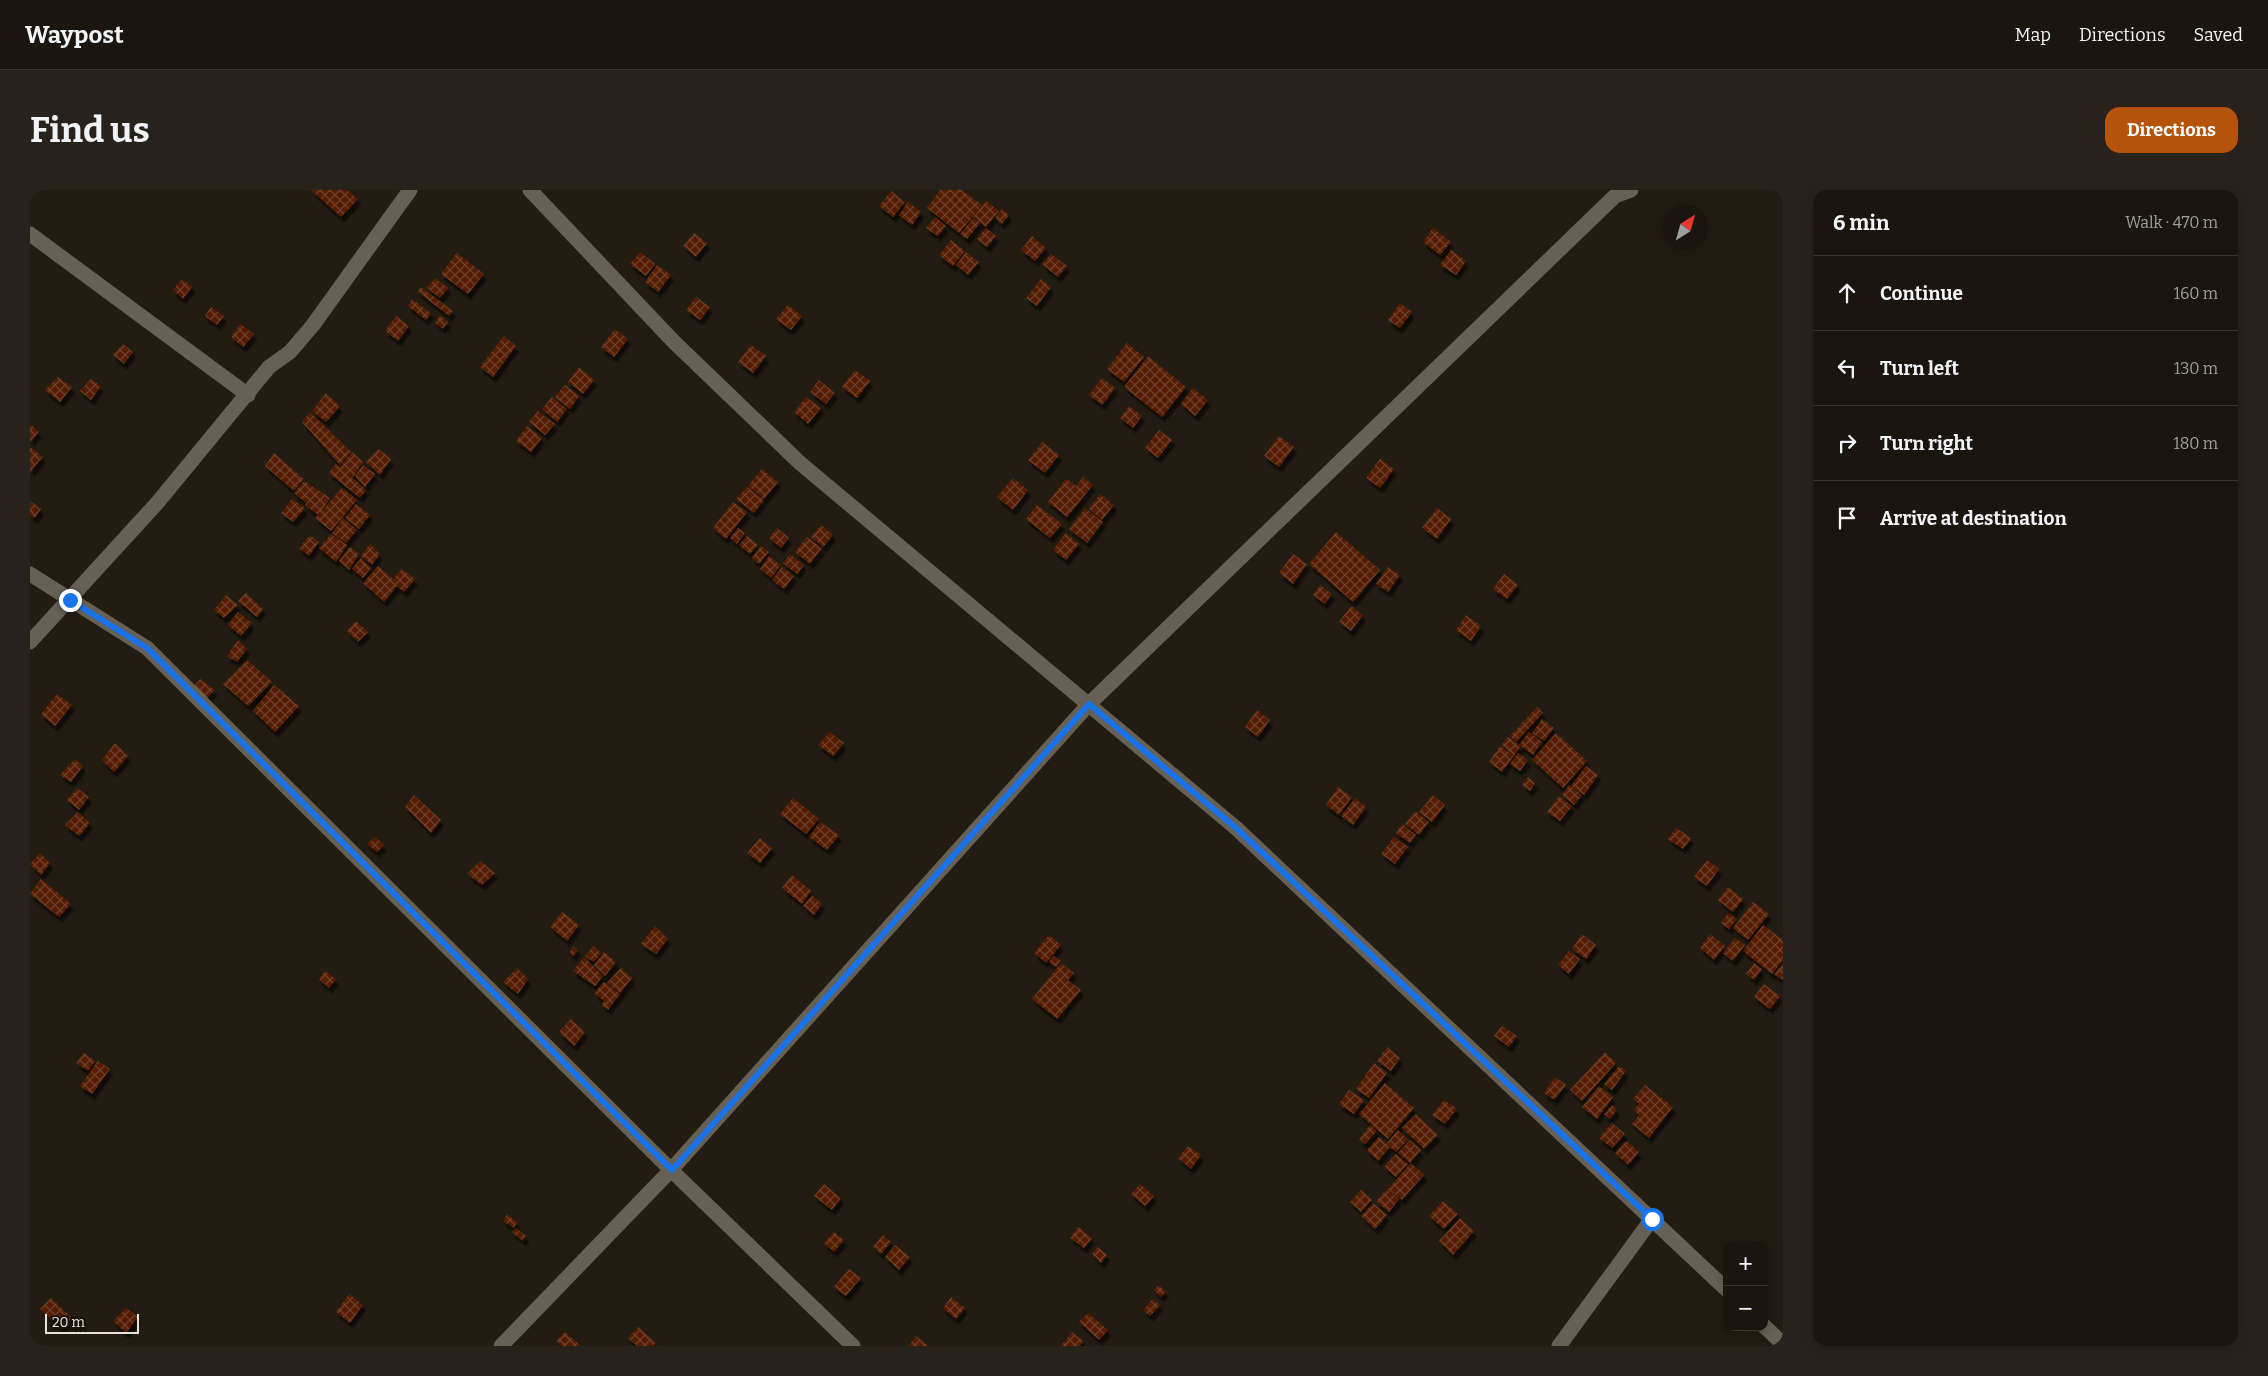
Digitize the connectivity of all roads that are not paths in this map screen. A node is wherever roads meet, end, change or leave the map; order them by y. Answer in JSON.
{"nodes":[{"id":1,"x":410,"y":190,"type":"edge"},
{"id":2,"x":530,"y":190,"type":"edge"},
{"id":3,"x":1631,"y":190,"type":"edge"},
{"id":4,"x":1609,"y":193,"type":"edge"},
{"id":5,"x":30,"y":234,"type":"edge"},
{"id":6,"x":248,"y":395,"type":"junction"},
{"id":7,"x":30,"y":574,"type":"edge"},
{"id":8,"x":70,"y":600,"type":"junction"},
{"id":9,"x":30,"y":642,"type":"edge"},
{"id":10,"x":1089,"y":704,"type":"junction"},
{"id":11,"x":672,"y":1170,"type":"junction"},
{"id":12,"x":1652,"y":1219,"type":"junction"},
{"id":13,"x":1723,"y":1286,"type":"edge"},
{"id":14,"x":1768,"y":1330,"type":"edge"},
{"id":15,"x":1783,"y":1344,"type":"edge"},
{"id":16,"x":501,"y":1346,"type":"edge"},
{"id":17,"x":853,"y":1346,"type":"edge"},
{"id":18,"x":1559,"y":1346,"type":"edge"}],
"edges":[{"from":1,"to":6,"type":"street"},
{"from":2,"to":10,"type":"street"},
{"from":3,"to":4,"type":"street"},
{"from":4,"to":10,"type":"street"},
{"from":5,"to":6,"type":"street"},
{"from":6,"to":8,"type":"street"},
{"from":7,"to":8,"type":"street"},
{"from":8,"to":9,"type":"street"},
{"from":8,"to":11,"type":"street"},
{"from":10,"to":11,"type":"street"},
{"from":10,"to":12,"type":"street"},
{"from":11,"to":16,"type":"street"},
{"from":11,"to":17,"type":"street"},
{"from":12,"to":13,"type":"street"},
{"from":12,"to":18,"type":"street"},
{"from":14,"to":15,"type":"street"}]}
